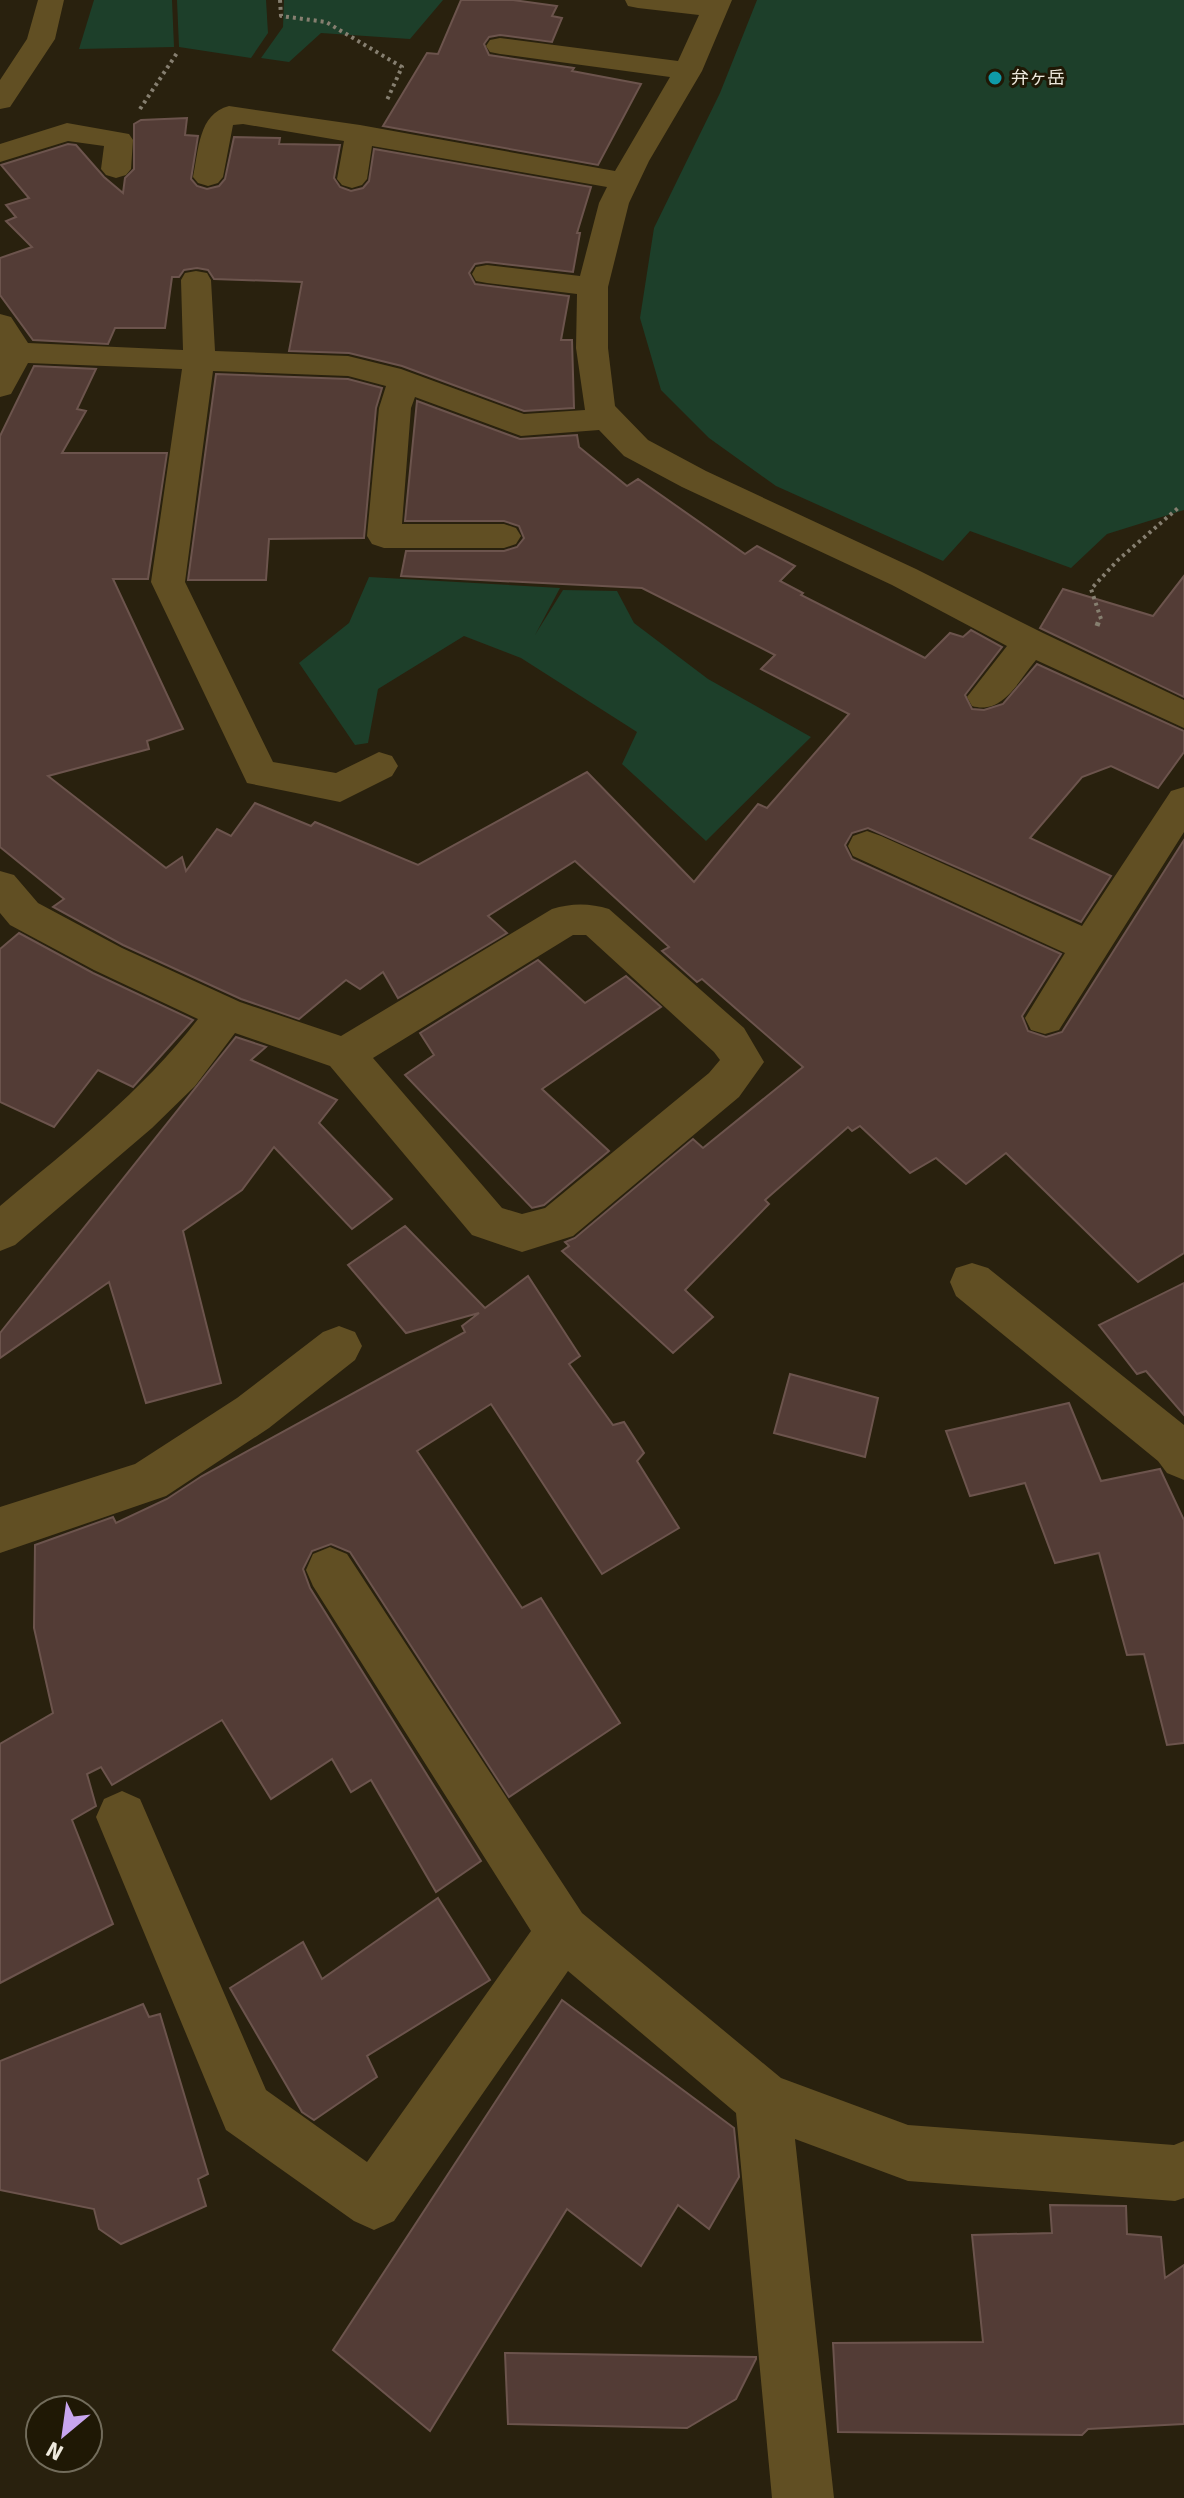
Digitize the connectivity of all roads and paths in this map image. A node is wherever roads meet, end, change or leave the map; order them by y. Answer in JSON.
{"nodes":[{"id":1,"x":51,"y":0,"type":"edge"},
{"id":2,"x":280,"y":0,"type":"edge"},
{"id":3,"x":638,"y":0,"type":"edge"},
{"id":4,"x":718,"y":5,"type":"edge"},
{"id":5,"x":500,"y":46,"type":"dead end"},
{"id":6,"x":177,"y":53,"type":"dead end"},
{"id":7,"x":688,"y":71,"type":"junction"},
{"id":8,"x":0,"y":101,"type":"edge"},
{"id":9,"x":365,"y":135,"type":"junction"},
{"id":10,"x":119,"y":140,"type":"junction"},
{"id":11,"x":0,"y":153,"type":"edge"},
{"id":12,"x":116,"y":169,"type":"dead end"},
{"id":13,"x":208,"y":177,"type":"dead end"},
{"id":14,"x":352,"y":179,"type":"dead end"},
{"id":15,"x":623,"y":181,"type":"junction"},
{"id":16,"x":487,"y":274,"type":"dead end"},
{"id":17,"x":196,"y":280,"type":"dead end"},
{"id":18,"x":593,"y":287,"type":"junction"},
{"id":19,"x":0,"y":324,"type":"edge"},
{"id":20,"x":18,"y":353,"type":"junction"},
{"id":21,"x":199,"y":360,"type":"junction"},
{"id":22,"x":404,"y":382,"type":"junction"},
{"id":23,"x":0,"y":387,"type":"edge"},
{"id":24,"x":607,"y":419,"type":"junction"},
{"id":25,"x":1178,"y":508,"type":"dead end"},
{"id":26,"x":504,"y":536,"type":"dead end"},
{"id":27,"x":1094,"y":631,"type":"dead end"},
{"id":28,"x":1030,"y":642,"type":"junction"},
{"id":29,"x":985,"y":697,"type":"dead end"},
{"id":30,"x":1184,"y":715,"type":"edge"},
{"id":31,"x":379,"y":766,"type":"dead end"},
{"id":32,"x":1184,"y":801,"type":"edge"},
{"id":33,"x":867,"y":846,"type":"dead end"},
{"id":34,"x":8,"y":911,"type":"edge"},
{"id":35,"x":1090,"y":947,"type":"junction"},
{"id":36,"x":226,"y":1014,"type":"junction"},
{"id":37,"x":1045,"y":1018,"type":"dead end"},
{"id":38,"x":345,"y":1054,"type":"junction"},
{"id":39,"x":0,"y":1232,"type":"edge"},
{"id":40,"x":972,"y":1282,"type":"dead end"},
{"id":41,"x":339,"y":1346,"type":"dead end"},
{"id":42,"x":1184,"y":1458,"type":"edge"},
{"id":43,"x":0,"y":1530,"type":"edge"},
{"id":44,"x":330,"y":1570,"type":"dead end"},
{"id":45,"x":122,"y":1817,"type":"dead end"},
{"id":46,"x":563,"y":1932,"type":"junction"},
{"id":47,"x":763,"y":2099,"type":"junction"},
{"id":48,"x":1184,"y":2169,"type":"edge"},
{"id":49,"x":803,"y":2498,"type":"edge"}],
"edges":[{"from":1,"to":8,"type":"street"},
{"from":2,"to":9,"type":"path"},
{"from":3,"to":4,"type":"street"},
{"from":4,"to":7,"type":"street"},
{"from":5,"to":7,"type":"street"},
{"from":6,"to":10,"type":"path"},
{"from":7,"to":15,"type":"street"},
{"from":9,"to":13,"type":"street"},
{"from":9,"to":14,"type":"street"},
{"from":9,"to":15,"type":"street"},
{"from":10,"to":11,"type":"street"},
{"from":10,"to":12,"type":"street"},
{"from":15,"to":18,"type":"street"},
{"from":16,"to":18,"type":"street"},
{"from":17,"to":21,"type":"street"},
{"from":18,"to":24,"type":"street"},
{"from":19,"to":20,"type":"street"},
{"from":20,"to":21,"type":"street"},
{"from":20,"to":23,"type":"street"},
{"from":21,"to":22,"type":"street"},
{"from":21,"to":31,"type":"street"},
{"from":22,"to":24,"type":"street"},
{"from":22,"to":26,"type":"street"},
{"from":24,"to":28,"type":"street"},
{"from":25,"to":27,"type":"path"},
{"from":28,"to":29,"type":"street"},
{"from":28,"to":30,"type":"street"},
{"from":32,"to":35,"type":"street"},
{"from":33,"to":35,"type":"street"},
{"from":34,"to":36,"type":"street"},
{"from":35,"to":37,"type":"street"},
{"from":36,"to":38,"type":"street"},
{"from":36,"to":39,"type":"street"},
{"from":38,"to":38,"type":"street"},
{"from":40,"to":42,"type":"street"},
{"from":41,"to":43,"type":"street"},
{"from":44,"to":46,"type":"street"},
{"from":45,"to":46,"type":"street"},
{"from":46,"to":47,"type":"street"},
{"from":47,"to":48,"type":"street"},
{"from":47,"to":49,"type":"street"}]}
